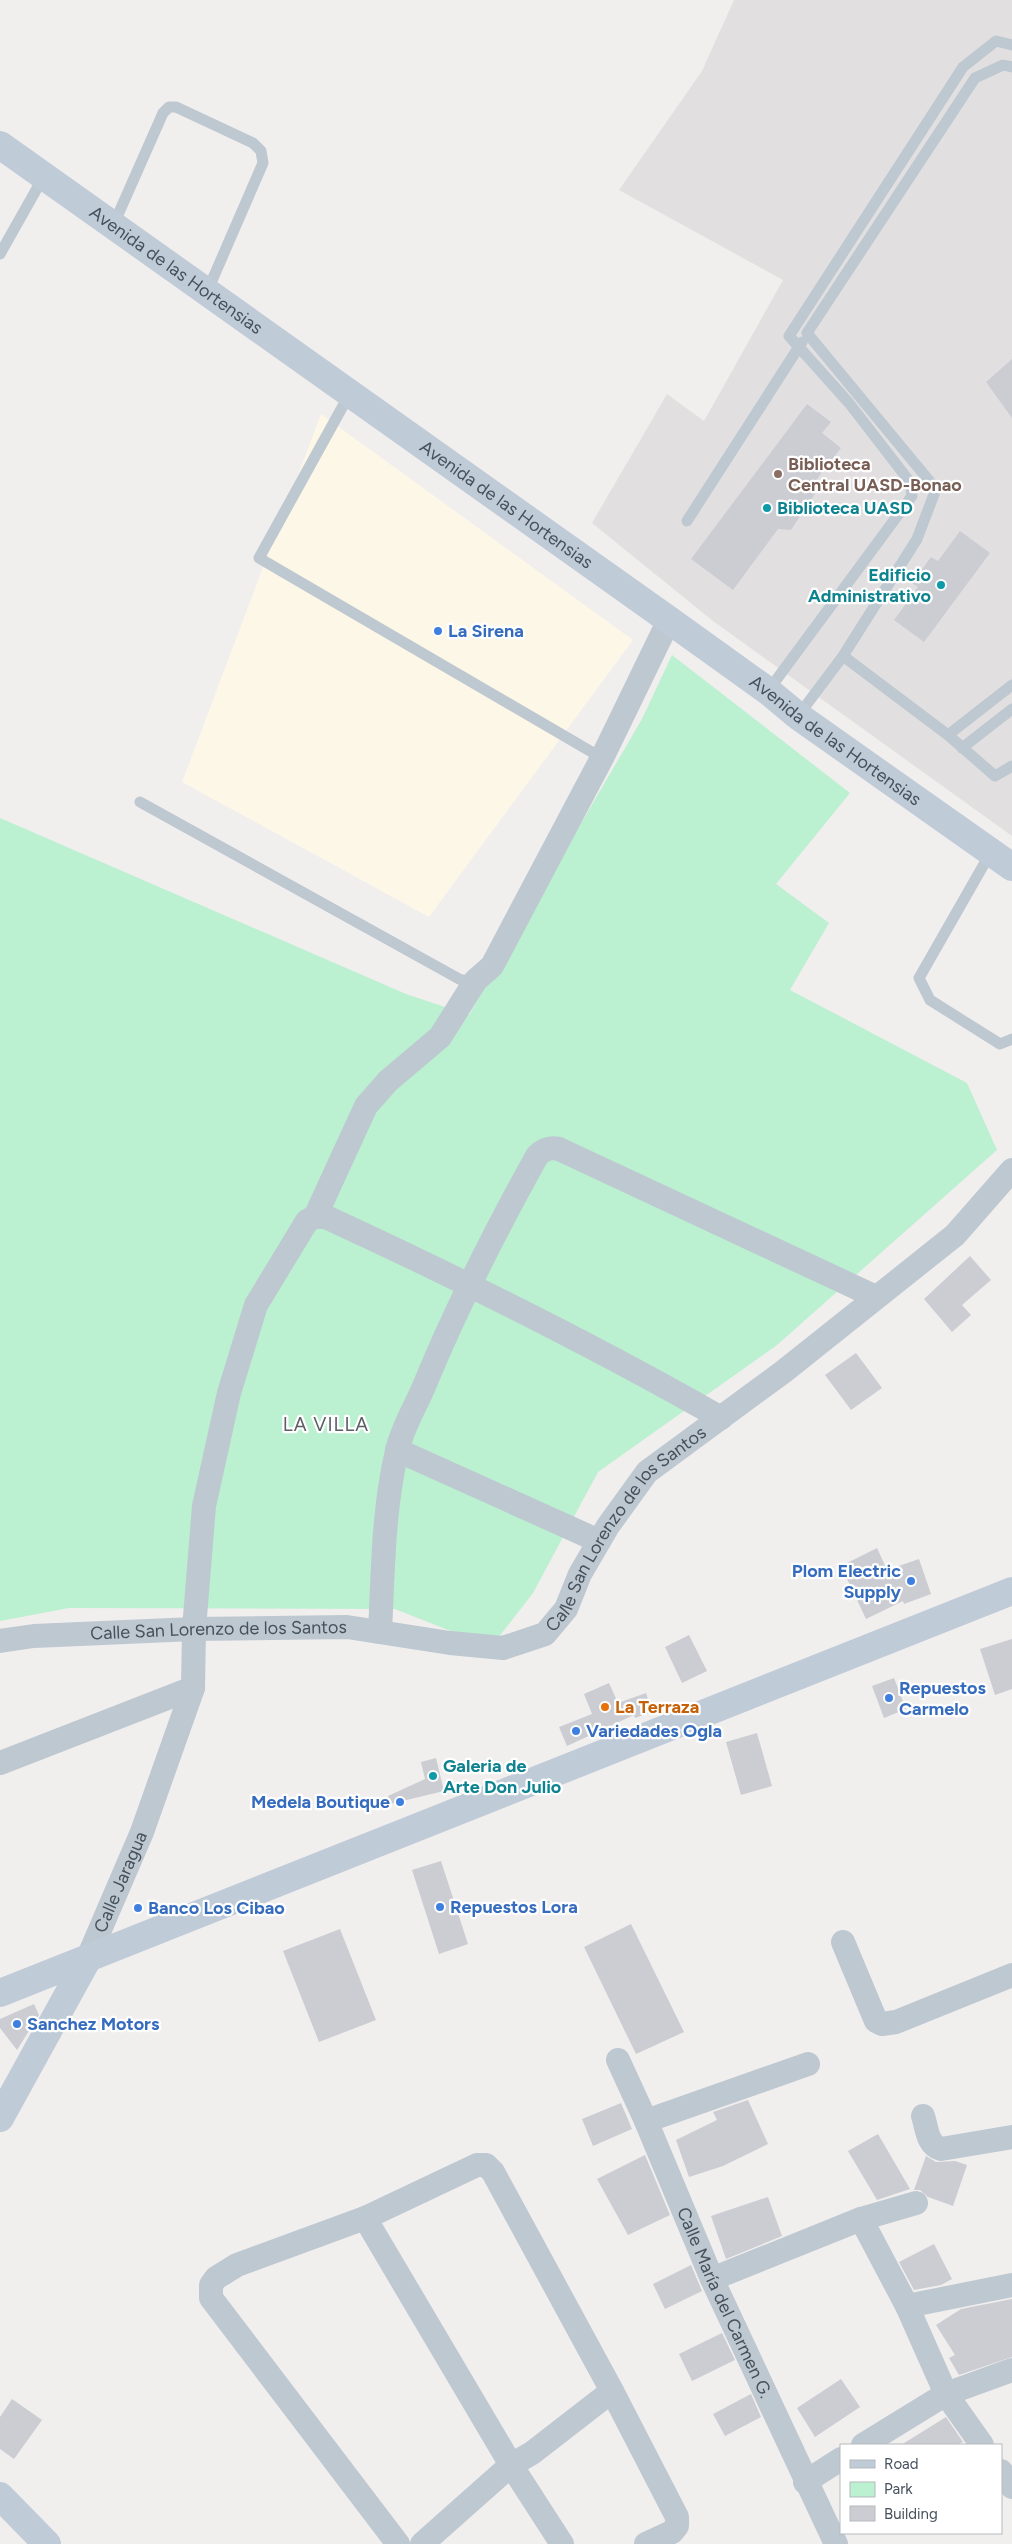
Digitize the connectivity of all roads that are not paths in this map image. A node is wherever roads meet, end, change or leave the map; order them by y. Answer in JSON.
{"nodes":[{"id":1,"x":1012,"y":45,"type":"edge"},
{"id":2,"x":1012,"y":67,"type":"edge"},
{"id":3,"x":0,"y":145,"type":"edge"},
{"id":4,"x":44,"y":176,"type":"junction"},
{"id":5,"x":113,"y":226,"type":"junction"},
{"id":6,"x":0,"y":254,"type":"edge"},
{"id":7,"x":207,"y":292,"type":"junction"},
{"id":8,"x":807,"y":333,"type":"junction"},
{"id":9,"x":798,"y":347,"type":"junction"},
{"id":10,"x":349,"y":395,"type":"junction"},
{"id":11,"x":687,"y":521,"type":"dead end"},
{"id":12,"x":669,"y":620,"type":"junction"},
{"id":13,"x":843,"y":656,"type":"junction"},
{"id":14,"x":1012,"y":685,"type":"edge"},
{"id":15,"x":768,"y":691,"type":"junction"},
{"id":16,"x":1012,"y":709,"type":"edge"},
{"id":17,"x":798,"y":716,"type":"junction"},
{"id":18,"x":948,"y":735,"type":"junction"},
{"id":19,"x":962,"y":748,"type":"junction"},
{"id":20,"x":602,"y":758,"type":"junction"},
{"id":21,"x":1012,"y":766,"type":"edge"},
{"id":22,"x":140,"y":802,"type":"dead end"},
{"id":23,"x":1002,"y":860,"type":"edge"},
{"id":24,"x":476,"y":980,"type":"junction"},
{"id":25,"x":1012,"y":1039,"type":"edge"},
{"id":26,"x":1012,"y":1170,"type":"edge"},
{"id":27,"x":315,"y":1217,"type":"junction"},
{"id":28,"x":470,"y":1284,"type":"junction"},
{"id":29,"x":876,"y":1297,"type":"junction"},
{"id":30,"x":722,"y":1418,"type":"junction"},
{"id":31,"x":397,"y":1450,"type":"junction"},
{"id":32,"x":599,"y":1541,"type":"junction"},
{"id":33,"x":1012,"y":1591,"type":"edge"},
{"id":34,"x":194,"y":1629,"type":"junction"},
{"id":35,"x":380,"y":1632,"type":"junction"},
{"id":36,"x":0,"y":1641,"type":"edge"},
{"id":37,"x":193,"y":1688,"type":"junction"},
{"id":38,"x":0,"y":1763,"type":"edge"},
{"id":39,"x":843,"y":1942,"type":"dead end"},
{"id":40,"x":87,"y":1960,"type":"junction"},
{"id":41,"x":1012,"y":1975,"type":"edge"},
{"id":42,"x":0,"y":1993,"type":"edge"},
{"id":43,"x":618,"y":2060,"type":"dead end"},
{"id":44,"x":808,"y":2064,"type":"dead end"},
{"id":45,"x":923,"y":2116,"type":"dead end"},
{"id":46,"x":0,"y":2118,"type":"edge"},
{"id":47,"x":646,"y":2121,"type":"junction"},
{"id":48,"x":1012,"y":2137,"type":"edge"},
{"id":49,"x":916,"y":2203,"type":"dead end"},
{"id":50,"x":365,"y":2218,"type":"junction"},
{"id":51,"x":861,"y":2219,"type":"junction"},
{"id":52,"x":712,"y":2279,"type":"junction"},
{"id":53,"x":1012,"y":2285,"type":"edge"},
{"id":54,"x":907,"y":2306,"type":"junction"},
{"id":55,"x":1012,"y":2370,"type":"edge"},
{"id":56,"x":612,"y":2391,"type":"junction"},
{"id":57,"x":946,"y":2394,"type":"junction"},
{"id":58,"x":866,"y":2444,"type":"edge"},
{"id":59,"x":981,"y":2444,"type":"edge"},
{"id":60,"x":840,"y":2461,"type":"edge"},
{"id":61,"x":511,"y":2466,"type":"junction"},
{"id":62,"x":1002,"y":2472,"type":"edge"},
{"id":63,"x":805,"y":2482,"type":"junction"},
{"id":64,"x":1012,"y":2487,"type":"edge"},
{"id":65,"x":0,"y":2496,"type":"edge"},
{"id":66,"x":47,"y":2544,"type":"edge"},
{"id":67,"x":398,"y":2544,"type":"edge"},
{"id":68,"x":422,"y":2544,"type":"edge"},
{"id":69,"x":562,"y":2544,"type":"edge"},
{"id":70,"x":646,"y":2544,"type":"edge"},
{"id":71,"x":836,"y":2544,"type":"edge"}],
"edges":[{"from":1,"to":9,"type":"lane"},
{"from":2,"to":8,"type":"lane"},
{"from":3,"to":4,"type":"main road","name":"Avenida de las Hortensias"},
{"from":4,"to":5,"type":"main road","name":"Avenida de las Hortensias"},
{"from":4,"to":6,"type":"lane"},
{"from":5,"to":7,"type":"main road","name":"Avenida de las Hortensias"},
{"from":5,"to":7,"type":"lane"},
{"from":7,"to":10,"type":"main road","name":"Avenida de las Hortensias"},
{"from":8,"to":9,"type":"lane"},
{"from":8,"to":13,"type":"lane"},
{"from":9,"to":11,"type":"lane"},
{"from":9,"to":15,"type":"lane"},
{"from":10,"to":12,"type":"main road","name":"Avenida de las Hortensias"},
{"from":10,"to":20,"type":"lane"},
{"from":12,"to":15,"type":"main road","name":"Avenida de las Hortensias"},
{"from":12,"to":20,"type":"street","name":"Calle Jaragua"},
{"from":13,"to":17,"type":"lane"},
{"from":13,"to":18,"type":"lane"},
{"from":14,"to":18,"type":"lane"},
{"from":15,"to":17,"type":"main road","name":"Avenida de las Hortensias"},
{"from":16,"to":19,"type":"lane"},
{"from":17,"to":23,"type":"main road","name":"Avenida de las Hortensias"},
{"from":18,"to":19,"type":"lane"},
{"from":19,"to":21,"type":"lane"},
{"from":20,"to":24,"type":"street","name":"Calle Jaragua"},
{"from":22,"to":24,"type":"lane"},
{"from":23,"to":25,"type":"lane"},
{"from":24,"to":27,"type":"street","name":"Calle Jaragua"},
{"from":26,"to":29,"type":"street","name":"Calle San Lorenzo de los Santos"},
{"from":27,"to":28,"type":"street"},
{"from":27,"to":34,"type":"street","name":"Calle Jaragua"},
{"from":28,"to":29,"type":"street"},
{"from":28,"to":30,"type":"street"},
{"from":28,"to":31,"type":"street"},
{"from":29,"to":30,"type":"street","name":"Calle San Lorenzo de los Santos"},
{"from":30,"to":32,"type":"street","name":"Calle San Lorenzo de los Santos"},
{"from":31,"to":32,"type":"street"},
{"from":31,"to":35,"type":"street"},
{"from":32,"to":35,"type":"street","name":"Calle San Lorenzo de los Santos"},
{"from":33,"to":40,"type":"main road"},
{"from":34,"to":35,"type":"street","name":"Calle San Lorenzo de los Santos"},
{"from":34,"to":36,"type":"street","name":"Calle San Lorenzo de los Santos"},
{"from":34,"to":37,"type":"street","name":"Calle Jaragua"},
{"from":37,"to":38,"type":"street"},
{"from":37,"to":40,"type":"street","name":"Calle Jaragua"},
{"from":39,"to":41,"type":"street"},
{"from":40,"to":42,"type":"main road"},
{"from":40,"to":46,"type":"main road","name":"Calle Jaragua"},
{"from":43,"to":47,"type":"street","name":"Calle María del Carmen G."},
{"from":44,"to":47,"type":"street"},
{"from":45,"to":48,"type":"street"},
{"from":47,"to":52,"type":"street","name":"Calle María del Carmen G."},
{"from":49,"to":51,"type":"street"},
{"from":50,"to":56,"type":"street"},
{"from":50,"to":61,"type":"street"},
{"from":50,"to":67,"type":"street"},
{"from":51,"to":52,"type":"street"},
{"from":51,"to":54,"type":"street"},
{"from":52,"to":63,"type":"street","name":"Calle María del Carmen G."},
{"from":53,"to":54,"type":"street"},
{"from":54,"to":57,"type":"street"},
{"from":55,"to":57,"type":"street"},
{"from":56,"to":61,"type":"street"},
{"from":56,"to":70,"type":"street"},
{"from":57,"to":58,"type":"street"},
{"from":57,"to":59,"type":"street"},
{"from":60,"to":63,"type":"street"},
{"from":61,"to":68,"type":"street"},
{"from":61,"to":69,"type":"street"},
{"from":62,"to":64,"type":"street"},
{"from":63,"to":71,"type":"street","name":"Calle María del Carmen G."},
{"from":65,"to":66,"type":"main road"}]}
